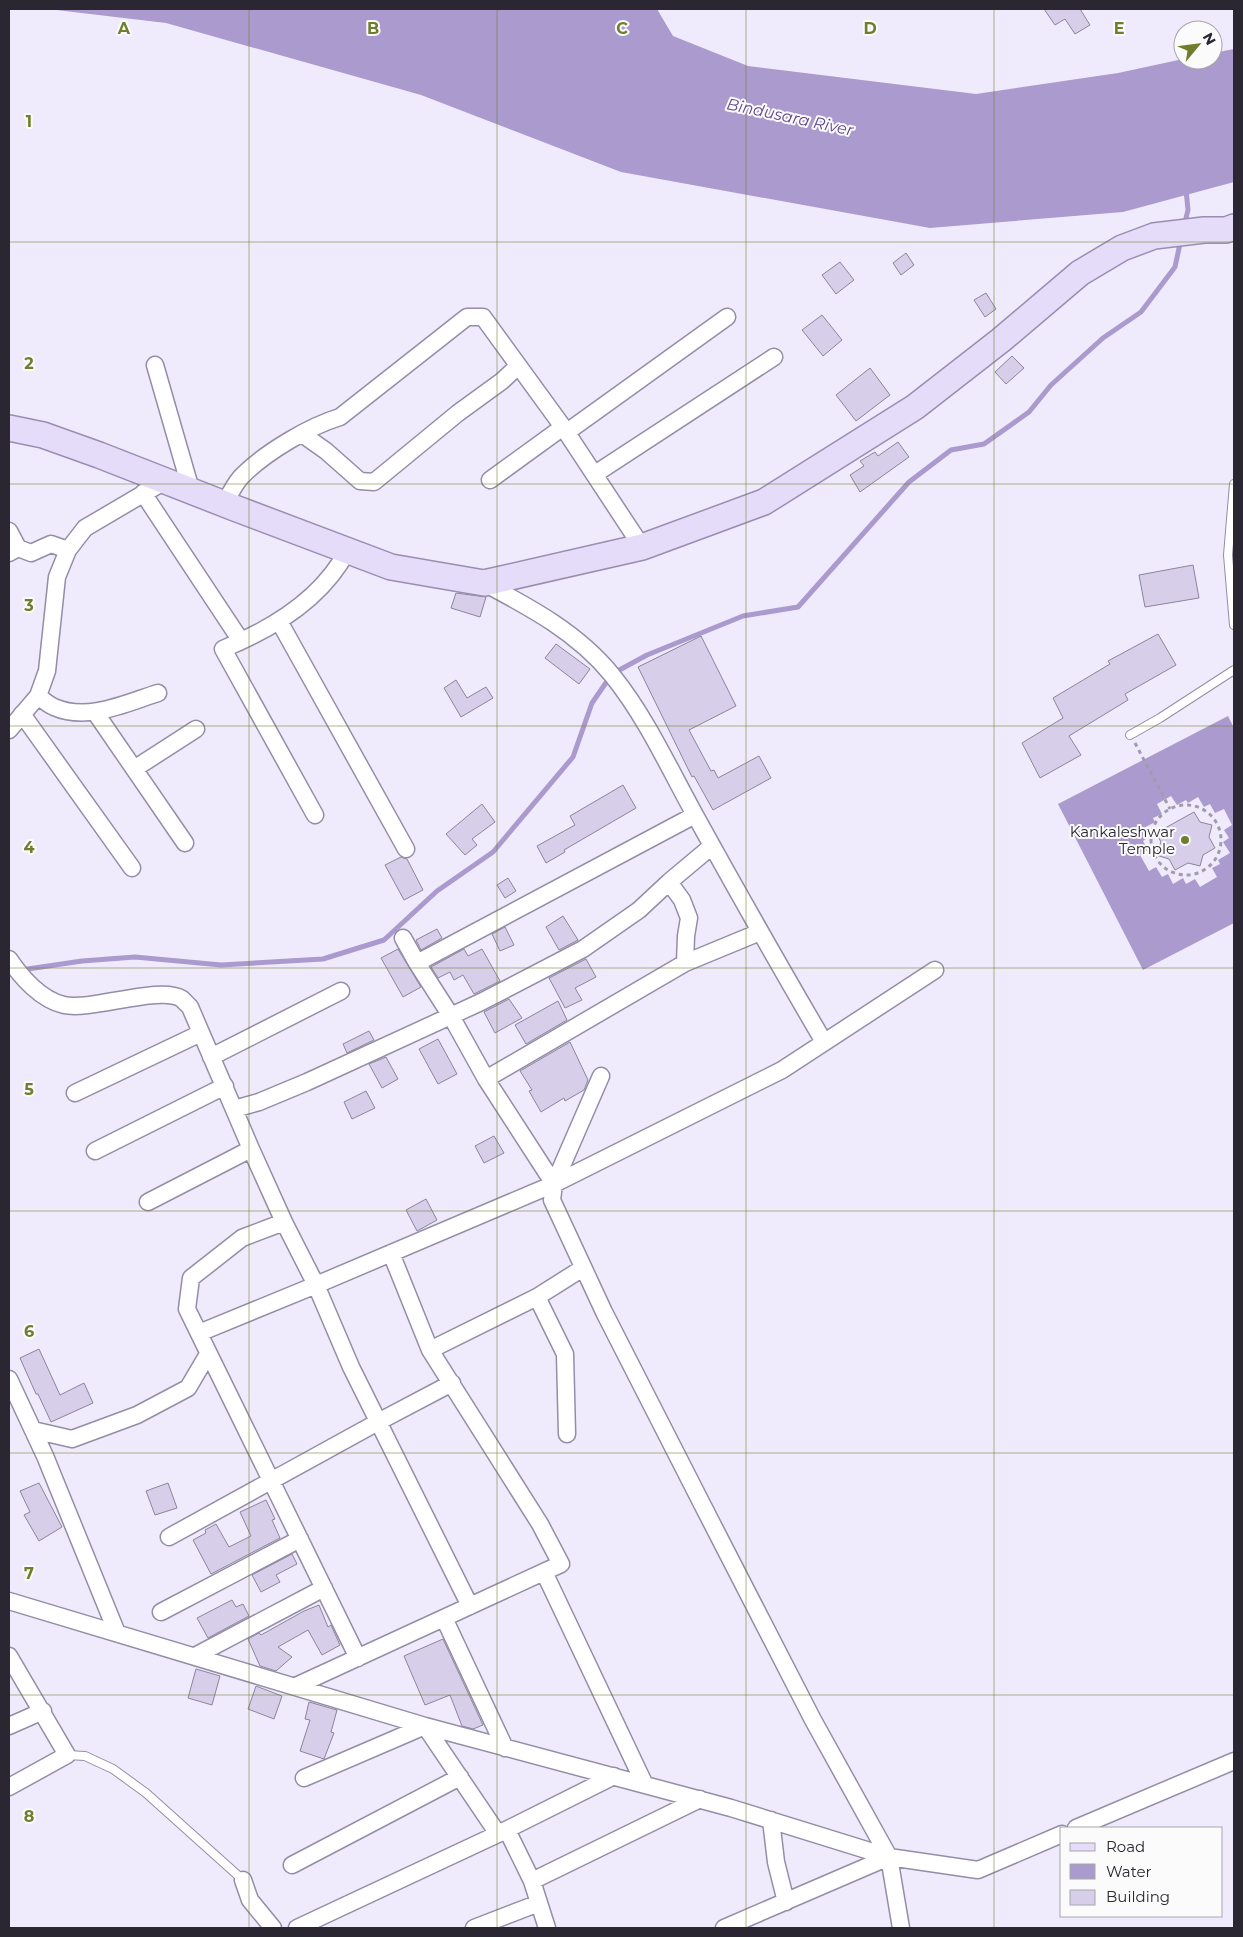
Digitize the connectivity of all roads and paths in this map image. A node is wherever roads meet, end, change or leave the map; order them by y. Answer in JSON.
{"nodes":[{"id":1,"x":1225,"y":231,"type":"edge"},
{"id":2,"x":727,"y":317,"type":"dead end"},
{"id":3,"x":774,"y":357,"type":"dead end"},
{"id":4,"x":154,"y":365,"type":"dead end"},
{"id":5,"x":518,"y":366,"type":"junction"},
{"id":6,"x":9,"y":428,"type":"edge"},
{"id":7,"x":565,"y":430,"type":"junction"},
{"id":8,"x":302,"y":434,"type":"junction"},
{"id":9,"x":595,"y":474,"type":"junction"},
{"id":10,"x":490,"y":480,"type":"dead end"},
{"id":11,"x":165,"y":481,"type":"junction"},
{"id":12,"x":1234,"y":484,"type":"edge"},
{"id":13,"x":191,"y":490,"type":"junction"},
{"id":14,"x":143,"y":493,"type":"junction"},
{"id":15,"x":224,"y":504,"type":"junction"},
{"id":16,"x":9,"y":531,"type":"edge"},
{"id":17,"x":642,"y":547,"type":"junction"},
{"id":18,"x":68,"y":550,"type":"junction"},
{"id":19,"x":14,"y":551,"type":"edge"},
{"id":20,"x":346,"y":551,"type":"junction"},
{"id":21,"x":484,"y":583,"type":"junction"},
{"id":22,"x":279,"y":621,"type":"junction"},
{"id":23,"x":1234,"y":625,"type":"edge"},
{"id":24,"x":242,"y":641,"type":"junction"},
{"id":25,"x":1234,"y":670,"type":"edge"},
{"id":26,"x":158,"y":693,"type":"dead end"},
{"id":27,"x":38,"y":696,"type":"junction"},
{"id":28,"x":95,"y":712,"type":"junction"},
{"id":29,"x":22,"y":714,"type":"junction"},
{"id":30,"x":196,"y":729,"type":"dead end"},
{"id":31,"x":9,"y":730,"type":"edge"},
{"id":32,"x":1130,"y":735,"type":"joint"},
{"id":33,"x":134,"y":769,"type":"junction"},
{"id":34,"x":1170,"y":809,"type":"junction"},
{"id":35,"x":315,"y":815,"type":"dead end"},
{"id":36,"x":695,"y":815,"type":"junction"},
{"id":37,"x":185,"y":843,"type":"dead end"},
{"id":38,"x":712,"y":846,"type":"junction"},
{"id":39,"x":406,"y":849,"type":"dead end"},
{"id":40,"x":132,"y":868,"type":"dead end"},
{"id":41,"x":669,"y":882,"type":"junction"},
{"id":42,"x":760,"y":932,"type":"junction"},
{"id":43,"x":403,"y":938,"type":"dead end"},
{"id":44,"x":9,"y":959,"type":"edge"},
{"id":45,"x":417,"y":963,"type":"junction"},
{"id":46,"x":685,"y":964,"type":"junction"},
{"id":47,"x":935,"y":970,"type":"dead end"},
{"id":48,"x":341,"y":992,"type":"dead end"},
{"id":49,"x":452,"y":1016,"type":"junction"},
{"id":50,"x":201,"y":1033,"type":"junction"},
{"id":51,"x":824,"y":1042,"type":"junction"},
{"id":52,"x":211,"y":1057,"type":"junction"},
{"id":53,"x":601,"y":1076,"type":"dead end"},
{"id":54,"x":486,"y":1078,"type":"junction"},
{"id":55,"x":225,"y":1086,"type":"junction"},
{"id":56,"x":75,"y":1093,"type":"dead end"},
{"id":57,"x":234,"y":1109,"type":"junction"},
{"id":58,"x":251,"y":1149,"type":"junction"},
{"id":59,"x":95,"y":1150,"type":"dead end"},
{"id":60,"x":554,"y":1184,"type":"junction"},
{"id":61,"x":148,"y":1202,"type":"dead end"},
{"id":62,"x":284,"y":1222,"type":"junction"},
{"id":63,"x":391,"y":1253,"type":"junction"},
{"id":64,"x":584,"y":1268,"type":"junction"},
{"id":65,"x":316,"y":1285,"type":"junction"},
{"id":66,"x":537,"y":1296,"type":"junction"},
{"id":67,"x":199,"y":1333,"type":"junction"},
{"id":68,"x":430,"y":1350,"type":"junction"},
{"id":69,"x":208,"y":1354,"type":"junction"},
{"id":70,"x":9,"y":1379,"type":"edge"},
{"id":71,"x":452,"y":1383,"type":"junction"},
{"id":72,"x":378,"y":1422,"type":"junction"},
{"id":73,"x":33,"y":1430,"type":"junction"},
{"id":74,"x":568,"y":1434,"type":"dead end"},
{"id":75,"x":271,"y":1481,"type":"junction"},
{"id":76,"x":169,"y":1537,"type":"dead end"},
{"id":77,"x":300,"y":1539,"type":"junction"},
{"id":78,"x":544,"y":1572,"type":"junction"},
{"id":79,"x":324,"y":1588,"type":"junction"},
{"id":80,"x":9,"y":1601,"type":"edge"},
{"id":81,"x":470,"y":1606,"type":"junction"},
{"id":82,"x":161,"y":1612,"type":"dead end"},
{"id":83,"x":444,"y":1618,"type":"junction"},
{"id":84,"x":117,"y":1633,"type":"junction"},
{"id":85,"x":195,"y":1656,"type":"junction"},
{"id":86,"x":9,"y":1658,"type":"edge"},
{"id":87,"x":358,"y":1658,"type":"junction"},
{"id":88,"x":296,"y":1686,"type":"junction"},
{"id":89,"x":43,"y":1711,"type":"junction"},
{"id":90,"x":9,"y":1726,"type":"edge"},
{"id":91,"x":425,"y":1726,"type":"junction"},
{"id":92,"x":504,"y":1748,"type":"junction"},
{"id":93,"x":67,"y":1755,"type":"junction"},
{"id":94,"x":1234,"y":1761,"type":"edge"},
{"id":95,"x":614,"y":1776,"type":"junction"},
{"id":96,"x":460,"y":1777,"type":"junction"},
{"id":97,"x":304,"y":1778,"type":"dead end"},
{"id":98,"x":644,"y":1783,"type":"junction"},
{"id":99,"x":9,"y":1788,"type":"edge"},
{"id":100,"x":700,"y":1799,"type":"junction"},
{"id":101,"x":771,"y":1820,"type":"junction"},
{"id":102,"x":1078,"y":1827,"type":"edge"},
{"id":103,"x":503,"y":1832,"type":"junction"},
{"id":104,"x":1060,"y":1835,"type":"edge"},
{"id":105,"x":889,"y":1857,"type":"junction"},
{"id":106,"x":292,"y":1864,"type":"dead end"},
{"id":107,"x":243,"y":1880,"type":"joint"},
{"id":108,"x":532,"y":1881,"type":"junction"},
{"id":109,"x":786,"y":1902,"type":"junction"},
{"id":110,"x":539,"y":1903,"type":"junction"},
{"id":111,"x":273,"y":1928,"type":"edge"},
{"id":112,"x":297,"y":1928,"type":"edge"},
{"id":113,"x":474,"y":1928,"type":"edge"},
{"id":114,"x":546,"y":1928,"type":"edge"},
{"id":115,"x":724,"y":1928,"type":"edge"},
{"id":116,"x":901,"y":1928,"type":"edge"}],
"edges":[{"from":1,"to":17,"type":"main road"},
{"from":2,"to":7,"type":"street"},
{"from":3,"to":9,"type":"street"},
{"from":4,"to":13,"type":"street"},
{"from":5,"to":7,"type":"street"},
{"from":5,"to":8,"type":"street"},
{"from":5,"to":8,"type":"street"},
{"from":6,"to":11,"type":"main road"},
{"from":7,"to":9,"type":"street"},
{"from":7,"to":10,"type":"street"},
{"from":8,"to":15,"type":"street"},
{"from":9,"to":17,"type":"street"},
{"from":11,"to":13,"type":"main road"},
{"from":11,"to":14,"type":"street"},
{"from":12,"to":23,"type":"lane"},
{"from":13,"to":15,"type":"main road"},
{"from":14,"to":18,"type":"street"},
{"from":14,"to":24,"type":"street"},
{"from":15,"to":20,"type":"main road"},
{"from":16,"to":19,"type":"street"},
{"from":17,"to":21,"type":"main road"},
{"from":18,"to":19,"type":"street"},
{"from":18,"to":27,"type":"street"},
{"from":20,"to":21,"type":"main road"},
{"from":20,"to":22,"type":"street"},
{"from":21,"to":36,"type":"street"},
{"from":22,"to":24,"type":"street"},
{"from":22,"to":39,"type":"street"},
{"from":24,"to":35,"type":"street"},
{"from":25,"to":32,"type":"lane"},
{"from":26,"to":28,"type":"street"},
{"from":27,"to":28,"type":"street"},
{"from":27,"to":29,"type":"street"},
{"from":28,"to":33,"type":"street"},
{"from":29,"to":31,"type":"street"},
{"from":29,"to":40,"type":"street"},
{"from":30,"to":33,"type":"street"},
{"from":32,"to":34,"type":"path"},
{"from":33,"to":37,"type":"street"},
{"from":34,"to":34,"type":"path"},
{"from":36,"to":38,"type":"street"},
{"from":36,"to":45,"type":"street"},
{"from":38,"to":41,"type":"street"},
{"from":38,"to":42,"type":"street"},
{"from":41,"to":46,"type":"street"},
{"from":41,"to":49,"type":"street"},
{"from":42,"to":46,"type":"street"},
{"from":42,"to":51,"type":"street"},
{"from":43,"to":45,"type":"street"},
{"from":44,"to":50,"type":"street"},
{"from":45,"to":49,"type":"street"},
{"from":46,"to":54,"type":"street"},
{"from":47,"to":51,"type":"street"},
{"from":48,"to":52,"type":"street"},
{"from":49,"to":54,"type":"street"},
{"from":49,"to":57,"type":"street"},
{"from":50,"to":52,"type":"street"},
{"from":50,"to":56,"type":"street"},
{"from":51,"to":60,"type":"street"},
{"from":52,"to":55,"type":"street"},
{"from":53,"to":60,"type":"street"},
{"from":54,"to":60,"type":"street"},
{"from":55,"to":57,"type":"street"},
{"from":55,"to":59,"type":"street"},
{"from":57,"to":58,"type":"street"},
{"from":58,"to":61,"type":"street"},
{"from":58,"to":62,"type":"street"},
{"from":60,"to":63,"type":"street"},
{"from":60,"to":64,"type":"street"},
{"from":62,"to":65,"type":"street"},
{"from":62,"to":67,"type":"street"},
{"from":63,"to":65,"type":"street"},
{"from":63,"to":68,"type":"street"},
{"from":64,"to":66,"type":"street"},
{"from":64,"to":105,"type":"street"},
{"from":65,"to":67,"type":"street"},
{"from":65,"to":72,"type":"street"},
{"from":66,"to":68,"type":"street"},
{"from":66,"to":74,"type":"street"},
{"from":67,"to":69,"type":"street"},
{"from":68,"to":71,"type":"street"},
{"from":69,"to":73,"type":"street"},
{"from":69,"to":75,"type":"street"},
{"from":70,"to":73,"type":"street"},
{"from":71,"to":72,"type":"street"},
{"from":71,"to":78,"type":"street"},
{"from":72,"to":75,"type":"street"},
{"from":72,"to":81,"type":"street"},
{"from":73,"to":84,"type":"street"},
{"from":75,"to":76,"type":"street"},
{"from":75,"to":77,"type":"street"},
{"from":77,"to":79,"type":"street"},
{"from":77,"to":82,"type":"street"},
{"from":78,"to":81,"type":"street"},
{"from":78,"to":98,"type":"street"},
{"from":79,"to":85,"type":"street"},
{"from":79,"to":87,"type":"street"},
{"from":80,"to":84,"type":"street"},
{"from":81,"to":83,"type":"street"},
{"from":83,"to":87,"type":"street"},
{"from":83,"to":92,"type":"street"},
{"from":84,"to":85,"type":"street"},
{"from":85,"to":88,"type":"street"},
{"from":86,"to":89,"type":"street"},
{"from":87,"to":88,"type":"street"},
{"from":88,"to":91,"type":"street"},
{"from":89,"to":90,"type":"street"},
{"from":89,"to":93,"type":"street"},
{"from":91,"to":92,"type":"street"},
{"from":91,"to":96,"type":"street"},
{"from":91,"to":97,"type":"street"},
{"from":92,"to":95,"type":"street"},
{"from":93,"to":99,"type":"street"},
{"from":93,"to":107,"type":"lane"},
{"from":94,"to":102,"type":"street"},
{"from":95,"to":98,"type":"street"},
{"from":95,"to":103,"type":"street"},
{"from":96,"to":103,"type":"street"},
{"from":96,"to":106,"type":"street"},
{"from":98,"to":100,"type":"street"},
{"from":100,"to":101,"type":"street"},
{"from":100,"to":108,"type":"street"},
{"from":101,"to":105,"type":"street"},
{"from":101,"to":109,"type":"street"},
{"from":103,"to":108,"type":"street"},
{"from":103,"to":112,"type":"street"},
{"from":104,"to":105,"type":"street"},
{"from":105,"to":109,"type":"street"},
{"from":105,"to":116,"type":"street"},
{"from":107,"to":111,"type":"street"},
{"from":108,"to":110,"type":"street"},
{"from":109,"to":115,"type":"street"},
{"from":110,"to":113,"type":"street"},
{"from":110,"to":114,"type":"street"}]}
